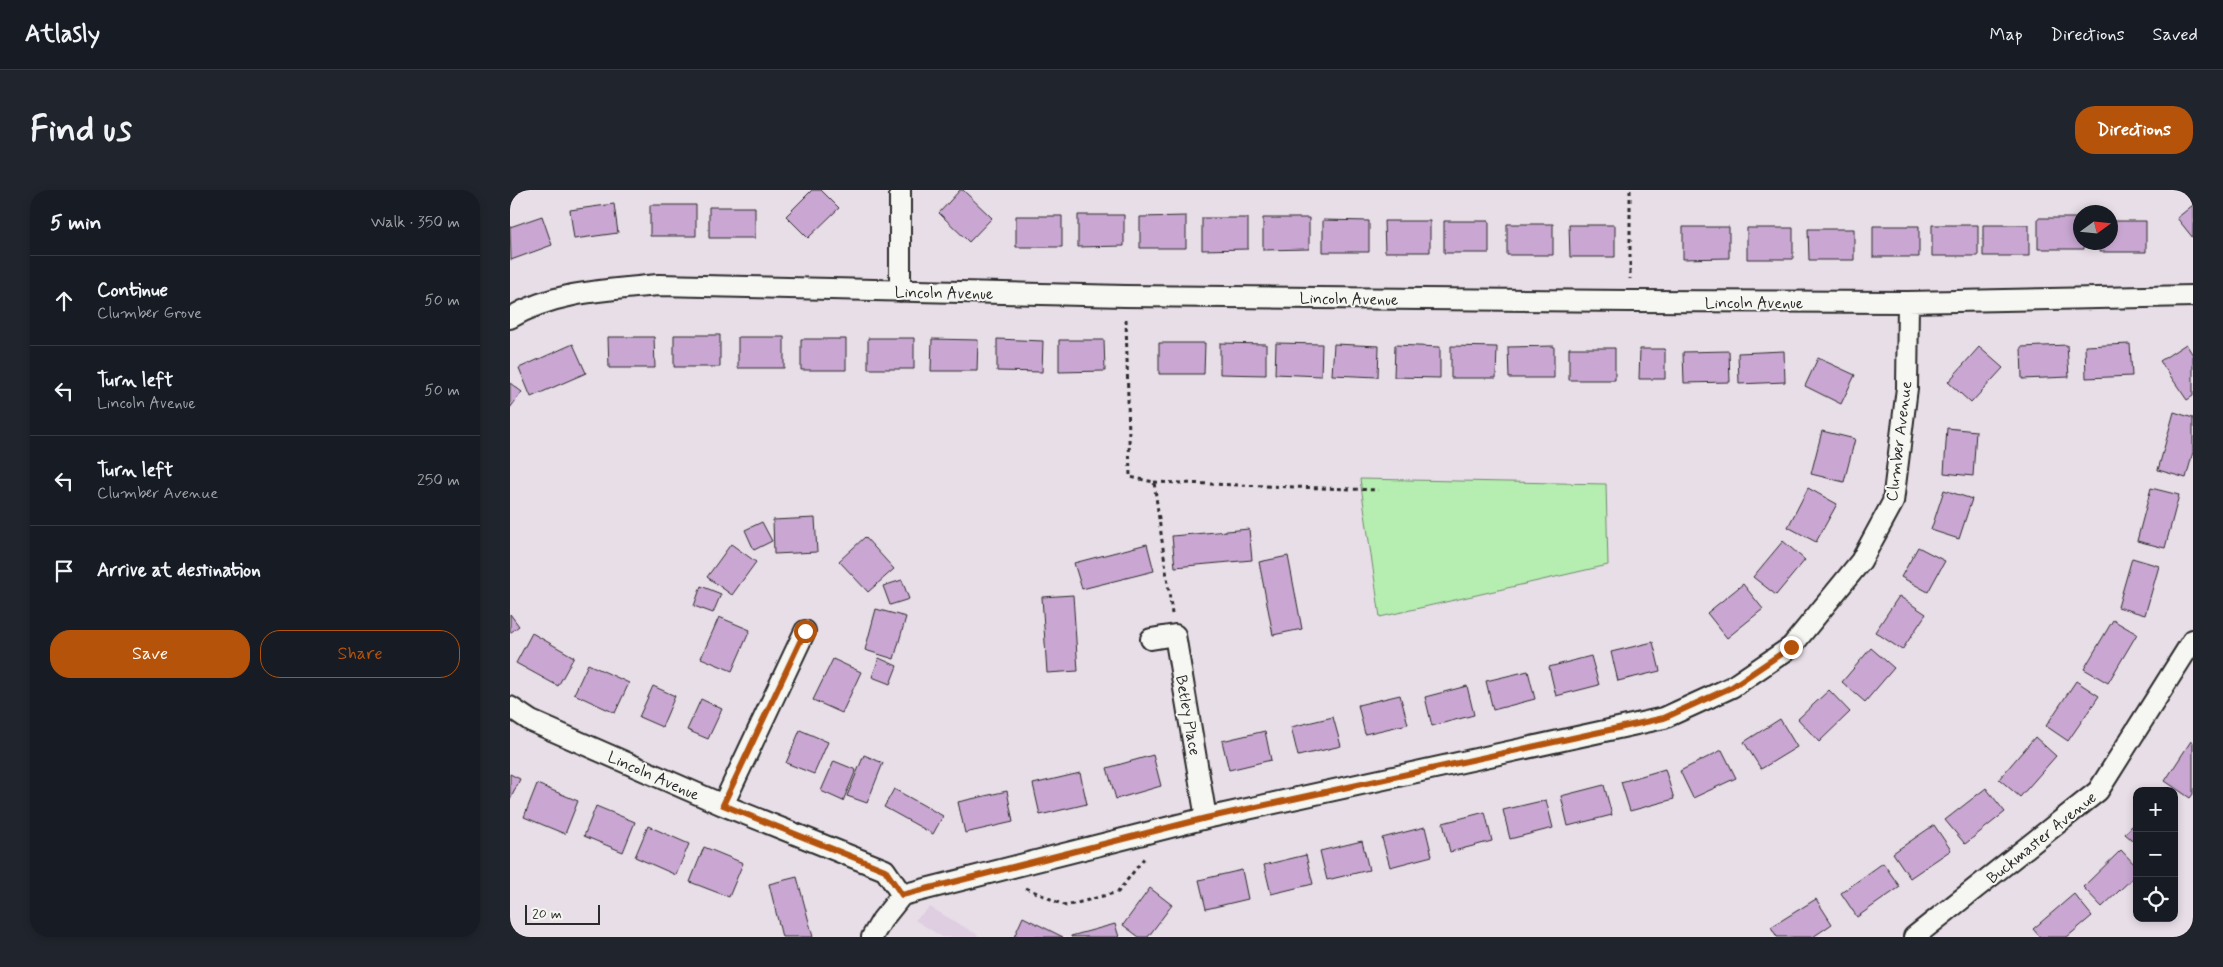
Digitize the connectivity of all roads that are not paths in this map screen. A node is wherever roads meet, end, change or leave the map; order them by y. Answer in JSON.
{"nodes":[{"id":1,"x":900,"y":190,"type":"edge"},
{"id":2,"x":900,"y":291,"type":"junction"},
{"id":3,"x":2193,"y":296,"type":"edge"},
{"id":4,"x":1908,"y":302,"type":"junction"},
{"id":5,"x":510,"y":318,"type":"edge"},
{"id":6,"x":805,"y":631,"type":"dead end"},
{"id":7,"x":1152,"y":639,"type":"dead end"},
{"id":8,"x":2193,"y":640,"type":"edge"},
{"id":9,"x":510,"y":707,"type":"edge"},
{"id":10,"x":723,"y":805,"type":"junction"},
{"id":11,"x":1206,"y":818,"type":"junction"},
{"id":12,"x":902,"y":895,"type":"junction"},
{"id":13,"x":872,"y":937,"type":"edge"},
{"id":14,"x":1914,"y":937,"type":"edge"}],
"edges":[{"from":1,"to":2,"type":"street"},
{"from":2,"to":4,"type":"street","name":"Lincoln Avenue"},
{"from":2,"to":5,"type":"street","name":"Lincoln Avenue"},
{"from":3,"to":4,"type":"street","name":"Lincoln Avenue"},
{"from":4,"to":11,"type":"street","name":"Clumber Avenue"},
{"from":6,"to":10,"type":"street"},
{"from":7,"to":11,"type":"street","name":"Betley Place"},
{"from":8,"to":14,"type":"street","name":"Buckmaster Avenue"},
{"from":9,"to":10,"type":"street","name":"Lincoln Avenue"},
{"from":10,"to":12,"type":"street","name":"Lincoln Avenue"},
{"from":11,"to":12,"type":"street","name":"Clumber Avenue"},
{"from":12,"to":13,"type":"street"}]}
